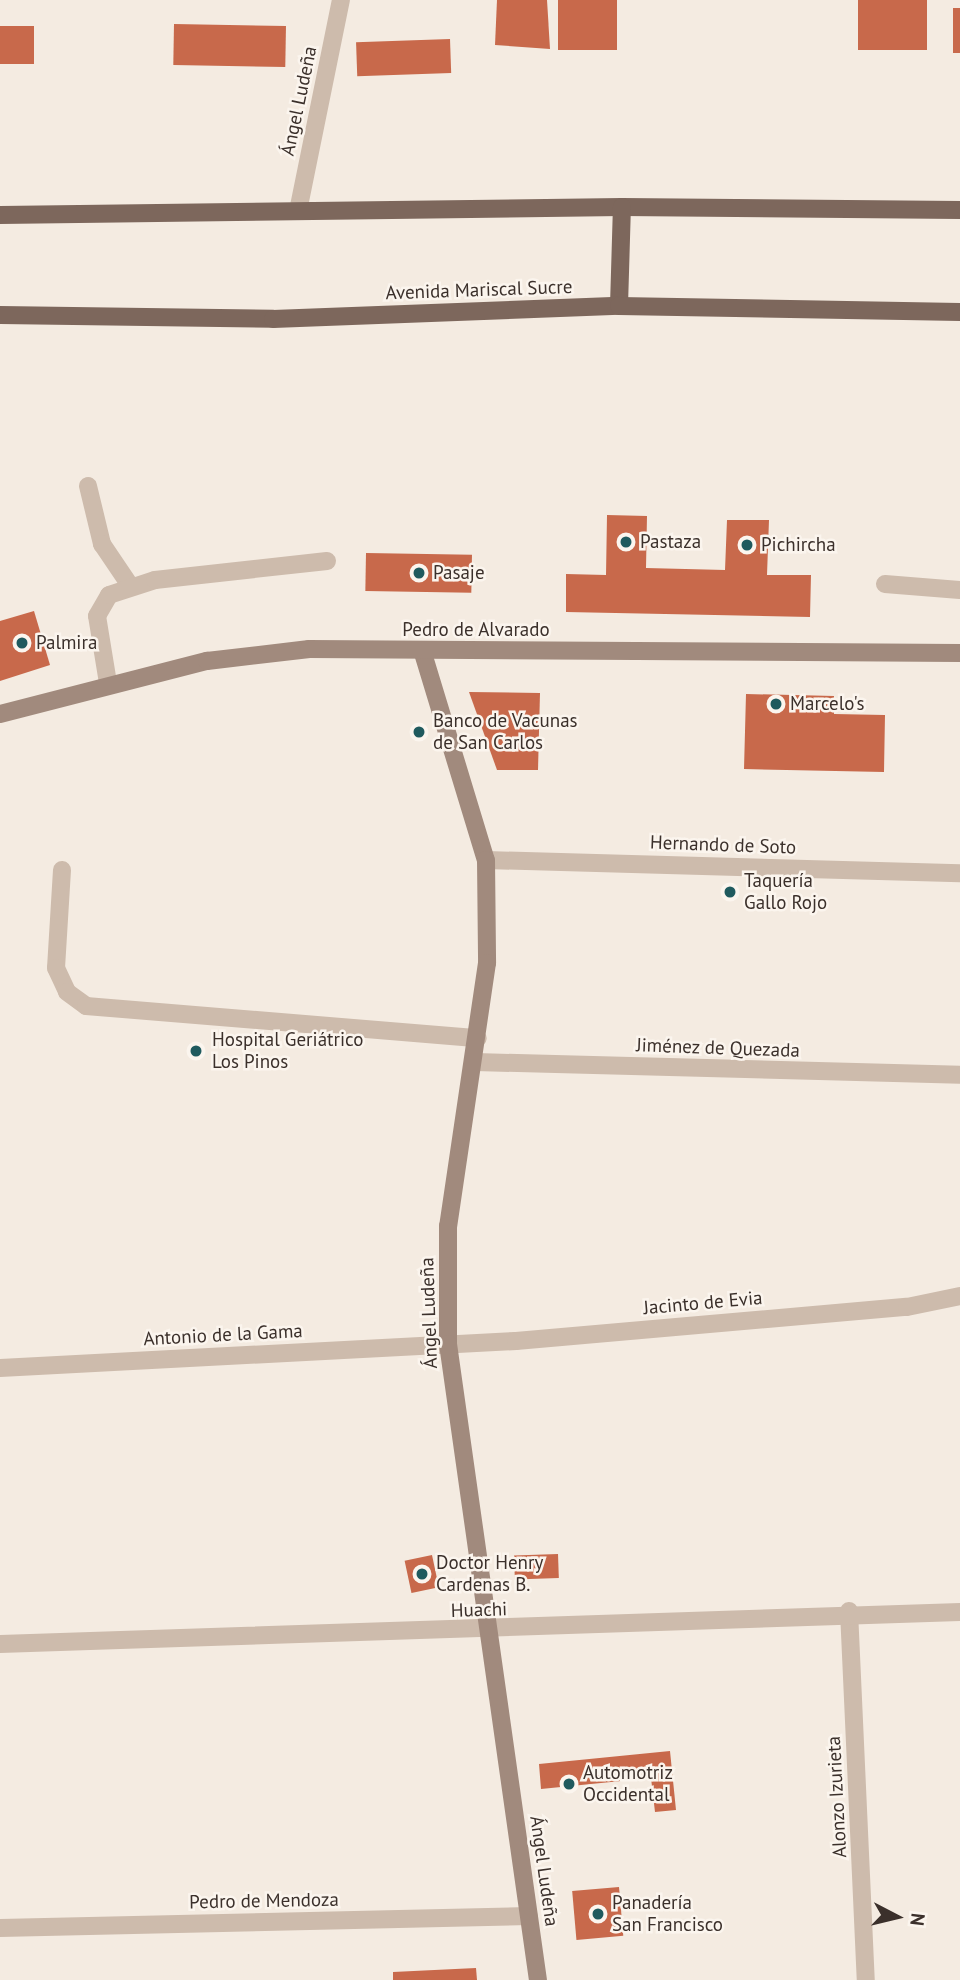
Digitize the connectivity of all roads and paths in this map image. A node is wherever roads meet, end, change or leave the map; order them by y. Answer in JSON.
{"nodes":[{"id":1,"x":341,"y":0,"type":"edge"},
{"id":2,"x":622,"y":207,"type":"junction"},
{"id":3,"x":960,"y":210,"type":"edge"},
{"id":4,"x":298,"y":211,"type":"junction"},
{"id":5,"x":0,"y":215,"type":"edge"},
{"id":6,"x":619,"y":306,"type":"junction"},
{"id":7,"x":960,"y":312,"type":"edge"},
{"id":8,"x":0,"y":315,"type":"edge"},
{"id":9,"x":88,"y":486,"type":"dead end"},
{"id":10,"x":327,"y":561,"type":"dead end"},
{"id":11,"x":129,"y":584,"type":"junction"},
{"id":12,"x":885,"y":584,"type":"dead end"},
{"id":13,"x":960,"y":590,"type":"edge"},
{"id":14,"x":422,"y":650,"type":"junction"},
{"id":15,"x":960,"y":653,"type":"edge"},
{"id":16,"x":108,"y":683,"type":"junction"},
{"id":17,"x":0,"y":714,"type":"edge"},
{"id":18,"x":485,"y":860,"type":"junction"},
{"id":19,"x":62,"y":870,"type":"dead end"},
{"id":20,"x":960,"y":873,"type":"edge"},
{"id":21,"x":478,"y":1038,"type":"junction"},
{"id":22,"x":475,"y":1062,"type":"junction"},
{"id":23,"x":960,"y":1075,"type":"edge"},
{"id":24,"x":960,"y":1296,"type":"edge"},
{"id":25,"x":448,"y":1344,"type":"junction"},
{"id":26,"x":0,"y":1368,"type":"edge"},
{"id":27,"x":849,"y":1612,"type":"junction"},
{"id":28,"x":960,"y":1612,"type":"edge"},
{"id":29,"x":489,"y":1632,"type":"junction"},
{"id":30,"x":0,"y":1644,"type":"edge"},
{"id":31,"x":529,"y":1916,"type":"junction"},
{"id":32,"x":0,"y":1928,"type":"edge"},
{"id":33,"x":538,"y":1980,"type":"edge"},
{"id":34,"x":866,"y":1980,"type":"edge"}],
"edges":[{"from":1,"to":4,"type":"street","name":"Ángel Ludeña"},
{"from":2,"to":3,"type":"main road"},
{"from":2,"to":4,"type":"main road"},
{"from":2,"to":6,"type":"main road"},
{"from":4,"to":5,"type":"main road"},
{"from":6,"to":7,"type":"main road","name":"Avenida Mariscal Sucre"},
{"from":6,"to":8,"type":"main road","name":"Avenida Mariscal Sucre"},
{"from":9,"to":11,"type":"street"},
{"from":10,"to":11,"type":"street"},
{"from":11,"to":16,"type":"street"},
{"from":12,"to":13,"type":"street"},
{"from":14,"to":15,"type":"street","name":"Pedro de Alvarado"},
{"from":14,"to":16,"type":"street","name":"Pedro de Alvarado"},
{"from":14,"to":18,"type":"street","name":"Ángel Ludeña"},
{"from":16,"to":17,"type":"street","name":"Pedro de Alvarado"},
{"from":18,"to":20,"type":"street","name":"Hernando de Soto"},
{"from":18,"to":21,"type":"street","name":"Ángel Ludeña"},
{"from":19,"to":21,"type":"street"},
{"from":21,"to":22,"type":"street","name":"Ángel Ludeña"},
{"from":22,"to":23,"type":"street","name":"Jiménez de Quezada"},
{"from":22,"to":25,"type":"street","name":"Ángel Ludeña"},
{"from":24,"to":25,"type":"street","name":"Jacinto de Evia"},
{"from":25,"to":26,"type":"street","name":"Antonio de la Gama"},
{"from":25,"to":29,"type":"street","name":"Ángel Ludeña"},
{"from":27,"to":28,"type":"street","name":"Huachi"},
{"from":27,"to":29,"type":"street","name":"Huachi"},
{"from":27,"to":34,"type":"street","name":"Alonzo Izurieta"},
{"from":29,"to":30,"type":"street","name":"Huachi"},
{"from":29,"to":31,"type":"street","name":"Ángel Ludeña"},
{"from":31,"to":32,"type":"street","name":"Pedro de Mendoza"},
{"from":31,"to":33,"type":"street","name":"Ángel Ludeña"}]}
